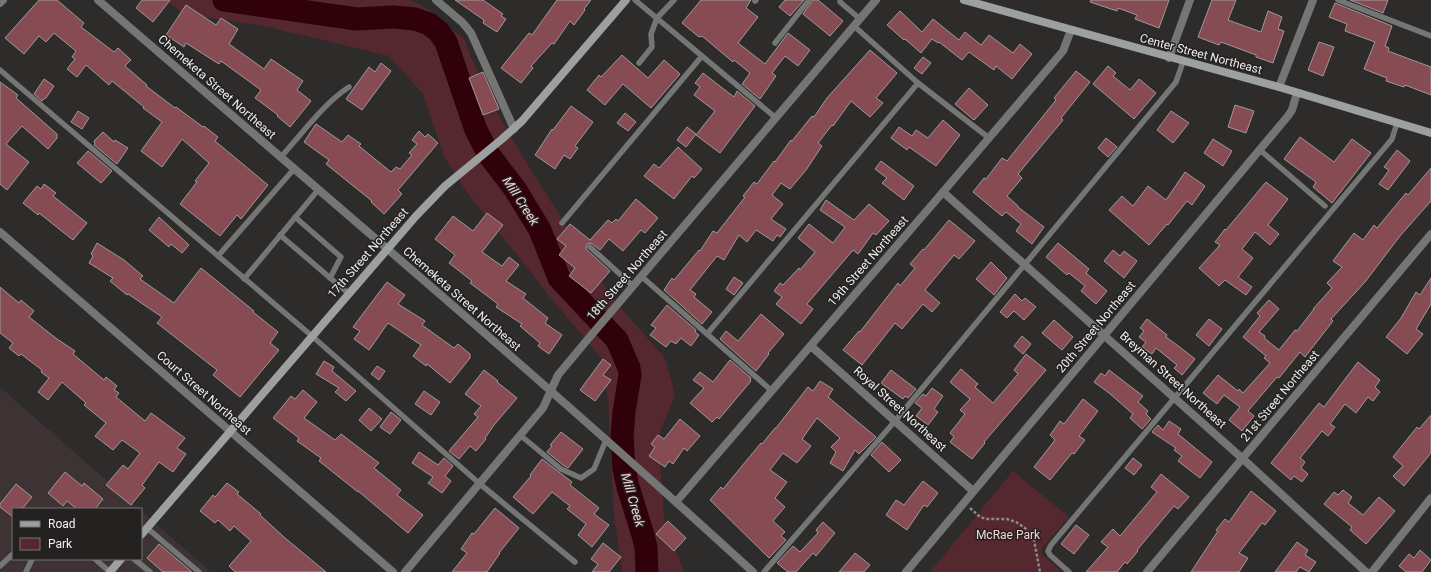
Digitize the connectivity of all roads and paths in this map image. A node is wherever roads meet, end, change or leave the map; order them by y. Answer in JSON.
{"nodes":[{"id":1,"x":3,"y":0,"type":"edge"},
{"id":2,"x":98,"y":0,"type":"edge"},
{"id":3,"x":436,"y":0,"type":"edge"},
{"id":4,"x":626,"y":0,"type":"edge"},
{"id":5,"x":635,"y":0,"type":"edge"},
{"id":6,"x":674,"y":0,"type":"edge"},
{"id":7,"x":809,"y":0,"type":"edge"},
{"id":8,"x":840,"y":0,"type":"edge"},
{"id":9,"x":876,"y":0,"type":"edge"},
{"id":10,"x":964,"y":0,"type":"edge"},
{"id":11,"x":1190,"y":0,"type":"edge"},
{"id":12,"x":1313,"y":0,"type":"edge"},
{"id":13,"x":1338,"y":0,"type":"edge"},
{"id":14,"x":0,"y":3,"type":"edge"},
{"id":15,"x":657,"y":18,"type":"junction"},
{"id":16,"x":860,"y":19,"type":"junction"},
{"id":17,"x":854,"y":26,"type":"junction"},
{"id":18,"x":1071,"y":30,"type":"junction"},
{"id":19,"x":1431,"y":36,"type":"edge"},
{"id":20,"x":775,"y":43,"type":"dead end"},
{"id":21,"x":702,"y":56,"type":"junction"},
{"id":22,"x":1169,"y":58,"type":"junction"},
{"id":23,"x":1183,"y":62,"type":"junction"},
{"id":24,"x":639,"y":63,"type":"dead end"},
{"id":25,"x":0,"y":70,"type":"edge"},
{"id":26,"x":918,"y":82,"type":"junction"},
{"id":27,"x":349,"y":87,"type":"dead end"},
{"id":28,"x":1279,"y":87,"type":"junction"},
{"id":29,"x":1298,"y":93,"type":"junction"},
{"id":30,"x":776,"y":118,"type":"junction"},
{"id":31,"x":1397,"y":123,"type":"junction"},
{"id":32,"x":514,"y":129,"type":"junction"},
{"id":33,"x":1431,"y":133,"type":"edge"},
{"id":34,"x":989,"y":138,"type":"junction"},
{"id":35,"x":1260,"y":150,"type":"junction"},
{"id":36,"x":280,"y":158,"type":"junction"},
{"id":37,"x":294,"y":169,"type":"junction"},
{"id":38,"x":318,"y":190,"type":"junction"},
{"id":39,"x":943,"y":192,"type":"junction"},
{"id":40,"x":1325,"y":206,"type":"dead end"},
{"id":41,"x":295,"y":217,"type":"junction"},
{"id":42,"x":562,"y":223,"type":"dead end"},
{"id":43,"x":0,"y":232,"type":"edge"},
{"id":44,"x":1431,"y":234,"type":"edge"},
{"id":45,"x":280,"y":235,"type":"junction"},
{"id":46,"x":590,"y":247,"type":"dead end"},
{"id":47,"x":386,"y":249,"type":"junction"},
{"id":48,"x":218,"y":256,"type":"junction"},
{"id":49,"x":1024,"y":264,"type":"junction"},
{"id":50,"x":641,"y":276,"type":"junction"},
{"id":51,"x":244,"y":278,"type":"junction"},
{"id":52,"x":330,"y":278,"type":"junction"},
{"id":53,"x":633,"y":286,"type":"junction"},
{"id":54,"x":349,"y":294,"type":"junction"},
{"id":55,"x":707,"y":334,"type":"junction"},
{"id":56,"x":1105,"y":335,"type":"junction"},
{"id":57,"x":312,"y":336,"type":"junction"},
{"id":58,"x":811,"y":346,"type":"junction"},
{"id":59,"x":550,"y":390,"type":"junction"},
{"id":60,"x":772,"y":391,"type":"junction"},
{"id":61,"x":1174,"y":398,"type":"junction"},
{"id":62,"x":895,"y":421,"type":"junction"},
{"id":63,"x":231,"y":432,"type":"junction"},
{"id":64,"x":520,"y":435,"type":"junction"},
{"id":65,"x":608,"y":442,"type":"junction"},
{"id":66,"x":1243,"y":458,"type":"junction"},
{"id":67,"x":480,"y":484,"type":"junction"},
{"id":68,"x":974,"y":491,"type":"junction"},
{"id":69,"x":1431,"y":498,"type":"edge"},
{"id":70,"x":676,"y":502,"type":"junction"},
{"id":71,"x":964,"y":503,"type":"junction"},
{"id":72,"x":147,"y":528,"type":"junction"},
{"id":73,"x":142,"y":535,"type":"edge"},
{"id":74,"x":12,"y":555,"type":"edge"},
{"id":75,"x":32,"y":560,"type":"edge"},
{"id":76,"x":96,"y":560,"type":"edge"},
{"id":77,"x":120,"y":560,"type":"edge"},
{"id":78,"x":135,"y":560,"type":"edge"},
{"id":79,"x":575,"y":562,"type":"dead end"},
{"id":80,"x":0,"y":566,"type":"edge"},
{"id":81,"x":26,"y":572,"type":"edge"},
{"id":82,"x":110,"y":572,"type":"edge"},
{"id":83,"x":150,"y":572,"type":"edge"},
{"id":84,"x":199,"y":572,"type":"edge"},
{"id":85,"x":393,"y":572,"type":"edge"},
{"id":86,"x":405,"y":572,"type":"edge"},
{"id":87,"x":753,"y":572,"type":"edge"},
{"id":88,"x":764,"y":572,"type":"edge"},
{"id":89,"x":906,"y":572,"type":"edge"},
{"id":90,"x":1040,"y":572,"type":"edge"},
{"id":91,"x":1068,"y":572,"type":"edge"},
{"id":92,"x":1147,"y":572,"type":"edge"},
{"id":93,"x":1366,"y":572,"type":"edge"},
{"id":94,"x":1372,"y":572,"type":"edge"}],
"edges":[{"from":1,"to":14,"type":"street"},
{"from":2,"to":36,"type":"street","name":"Chemeketa Street Northeast"},
{"from":3,"to":32,"type":"street"},
{"from":4,"to":32,"type":"main road","name":"17th Street Northeast"},
{"from":5,"to":15,"type":"lane"},
{"from":6,"to":15,"type":"lane"},
{"from":7,"to":20,"type":"lane"},
{"from":8,"to":16,"type":"lane"},
{"from":9,"to":16,"type":"street","name":"18th Street Northeast"},
{"from":10,"to":18,"type":"main road","name":"Center Street Northeast"},
{"from":11,"to":22,"type":"street"},
{"from":12,"to":28,"type":"street"},
{"from":13,"to":19,"type":"lane"},
{"from":15,"to":21,"type":"lane"},
{"from":15,"to":24,"type":"lane"},
{"from":16,"to":17,"type":"street","name":"18th Street Northeast"},
{"from":17,"to":26,"type":"lane"},
{"from":17,"to":30,"type":"street","name":"18th Street Northeast"},
{"from":18,"to":22,"type":"main road","name":"Center Street Northeast"},
{"from":18,"to":34,"type":"street","name":"19th Street Northeast"},
{"from":21,"to":30,"type":"lane"},
{"from":21,"to":42,"type":"lane"},
{"from":22,"to":23,"type":"main road","name":"Center Street Northeast"},
{"from":23,"to":28,"type":"main road","name":"Center Street Northeast"},
{"from":23,"to":49,"type":"lane"},
{"from":25,"to":48,"type":"lane"},
{"from":26,"to":34,"type":"lane"},
{"from":26,"to":55,"type":"lane"},
{"from":27,"to":36,"type":"lane"},
{"from":28,"to":29,"type":"main road","name":"Center Street Northeast"},
{"from":29,"to":31,"type":"main road","name":"Center Street Northeast"},
{"from":29,"to":35,"type":"street","name":"20th Street Northeast"},
{"from":30,"to":50,"type":"street","name":"18th Street Northeast"},
{"from":31,"to":33,"type":"main road","name":"Center Street Northeast"},
{"from":31,"to":61,"type":"lane"},
{"from":32,"to":47,"type":"main road","name":"17th Street Northeast"},
{"from":34,"to":39,"type":"street","name":"19th Street Northeast"},
{"from":35,"to":40,"type":"lane"},
{"from":35,"to":56,"type":"street","name":"20th Street Northeast"},
{"from":36,"to":37,"type":"street","name":"Chemeketa Street Northeast"},
{"from":37,"to":38,"type":"street","name":"Chemeketa Street Northeast"},
{"from":37,"to":48,"type":"lane"},
{"from":38,"to":41,"type":"lane"},
{"from":38,"to":47,"type":"street","name":"Chemeketa Street Northeast"},
{"from":39,"to":49,"type":"street","name":"Breyman Street Northeast"},
{"from":39,"to":58,"type":"street","name":"19th Street Northeast"},
{"from":41,"to":45,"type":"lane"},
{"from":41,"to":52,"type":"lane"},
{"from":43,"to":63,"type":"street","name":"Court Street Northeast"},
{"from":44,"to":66,"type":"street","name":"21st Street Northeast"},
{"from":45,"to":51,"type":"lane"},
{"from":45,"to":52,"type":"lane"},
{"from":46,"to":53,"type":"lane"},
{"from":47,"to":54,"type":"main road","name":"17th Street Northeast"},
{"from":47,"to":59,"type":"street","name":"Chemeketa Street Northeast"},
{"from":48,"to":51,"type":"lane"},
{"from":49,"to":56,"type":"street","name":"Breyman Street Northeast"},
{"from":49,"to":62,"type":"lane"},
{"from":50,"to":53,"type":"street","name":"18th Street Northeast"},
{"from":50,"to":55,"type":"lane"},
{"from":51,"to":57,"type":"lane"},
{"from":52,"to":54,"type":"lane"},
{"from":53,"to":59,"type":"street","name":"18th Street Northeast"},
{"from":54,"to":57,"type":"main road","name":"17th Street Northeast"},
{"from":55,"to":60,"type":"lane"},
{"from":56,"to":61,"type":"street","name":"Breyman Street Northeast"},
{"from":56,"to":68,"type":"street","name":"20th Street Northeast"},
{"from":57,"to":63,"type":"main road","name":"17th Street Northeast"},
{"from":57,"to":67,"type":"lane"},
{"from":58,"to":60,"type":"street","name":"19th Street Northeast"},
{"from":58,"to":62,"type":"street","name":"Royal Street Northeast"},
{"from":59,"to":64,"type":"street","name":"18th Street Northeast"},
{"from":59,"to":65,"type":"street","name":"Chemeketa Street Northeast"},
{"from":60,"to":70,"type":"street","name":"19th Street Northeast"},
{"from":61,"to":66,"type":"street","name":"Breyman Street Northeast"},
{"from":61,"to":91,"type":"lane"},
{"from":62,"to":68,"type":"street","name":"Royal Street Northeast"},
{"from":62,"to":88,"type":"lane"},
{"from":63,"to":72,"type":"main road","name":"17th Street Northeast"},
{"from":63,"to":85,"type":"street","name":"Court Street Northeast"},
{"from":64,"to":65,"type":"lane"},
{"from":64,"to":67,"type":"street","name":"18th Street Northeast"},
{"from":65,"to":70,"type":"street","name":"Chemeketa Street Northeast"},
{"from":66,"to":92,"type":"street","name":"21st Street Northeast"},
{"from":66,"to":93,"type":"street","name":"Breyman Street Northeast"},
{"from":67,"to":79,"type":"lane"},
{"from":67,"to":86,"type":"street","name":"18th Street Northeast"},
{"from":68,"to":71,"type":"street","name":"20th Street Northeast"},
{"from":69,"to":94,"type":"street"},
{"from":70,"to":87,"type":"street","name":"Chemeketa Street Northeast"},
{"from":71,"to":89,"type":"street","name":"20th Street Northeast"},
{"from":71,"to":90,"type":"path"},
{"from":72,"to":73,"type":"main road","name":"17th Street Northeast"},
{"from":72,"to":84,"type":"lane"},
{"from":74,"to":80,"type":"lane"},
{"from":75,"to":81,"type":"lane"},
{"from":76,"to":82,"type":"lane"},
{"from":77,"to":82,"type":"main road"},
{"from":78,"to":83,"type":"lane"}]}
